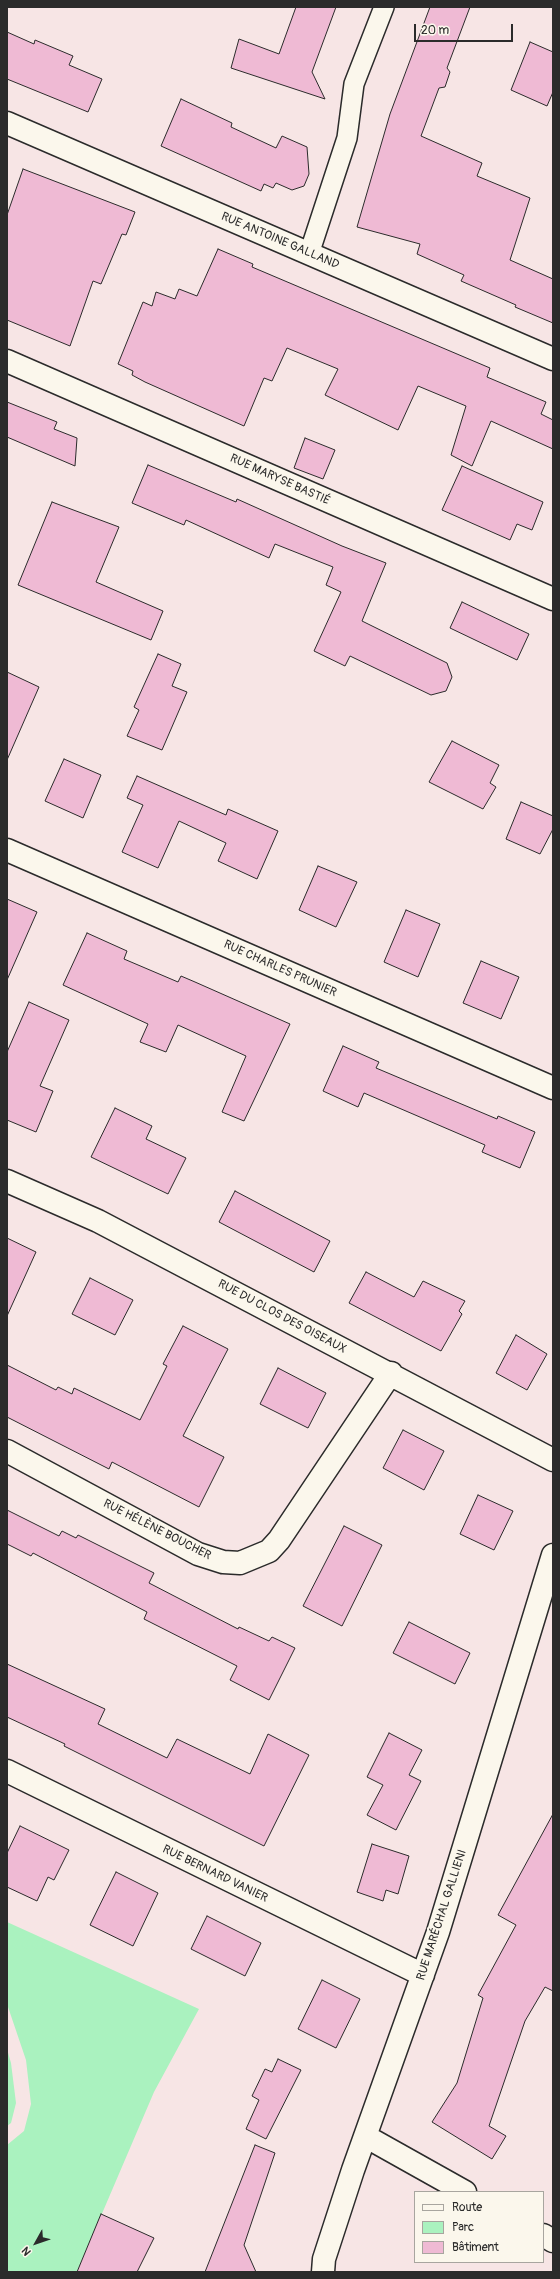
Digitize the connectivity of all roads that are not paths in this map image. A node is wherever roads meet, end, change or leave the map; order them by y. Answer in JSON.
{"nodes":[{"id":1,"x":384,"y":7,"type":"edge"},
{"id":2,"x":7,"y":123,"type":"edge"},
{"id":3,"x":309,"y":254,"type":"junction"},
{"id":4,"x":553,"y":359,"type":"edge"},
{"id":5,"x":7,"y":361,"type":"edge"},
{"id":6,"x":553,"y":599,"type":"edge"},
{"id":7,"x":7,"y":850,"type":"edge"},
{"id":8,"x":553,"y":1088,"type":"edge"},
{"id":9,"x":7,"y":1181,"type":"edge"},
{"id":10,"x":391,"y":1374,"type":"junction"},
{"id":11,"x":7,"y":1451,"type":"edge"},
{"id":12,"x":553,"y":1460,"type":"edge"},
{"id":13,"x":553,"y":1555,"type":"edge"},
{"id":14,"x":7,"y":1771,"type":"edge"},
{"id":15,"x":424,"y":1974,"type":"junction"},
{"id":16,"x":365,"y":2136,"type":"junction"},
{"id":17,"x":463,"y":2191,"type":"edge"},
{"id":18,"x":544,"y":2236,"type":"edge"},
{"id":19,"x":553,"y":2241,"type":"edge"},
{"id":20,"x":323,"y":2272,"type":"edge"}],
"edges":[{"from":1,"to":3,"type":"lane"},
{"from":2,"to":3,"type":"street","name":"RUE ANTOINE GALLAND"},
{"from":3,"to":4,"type":"street","name":"RUE ANTOINE GALLAND"},
{"from":5,"to":6,"type":"street","name":"RUE MARYSE BASTIÉ"},
{"from":7,"to":8,"type":"street","name":"RUE CHARLES PRUNIER"},
{"from":9,"to":10,"type":"street","name":"RUE DU CLOS DES OISEAUX"},
{"from":10,"to":11,"type":"street","name":"RUE HÉLÈNE BOUCHER"},
{"from":10,"to":12,"type":"street","name":"RUE DU CLOS DES OISEAUX"},
{"from":13,"to":15,"type":"street","name":"RUE MARÉCHAL GALLIENI"},
{"from":14,"to":15,"type":"street","name":"RUE BERNARD VANIER"},
{"from":15,"to":16,"type":"street","name":"RUE MARÉCHAL GALLIENI"},
{"from":16,"to":17,"type":"street"},
{"from":16,"to":20,"type":"street","name":"RUE MARÉCHAL GALLIENI"},
{"from":18,"to":19,"type":"street"}]}
